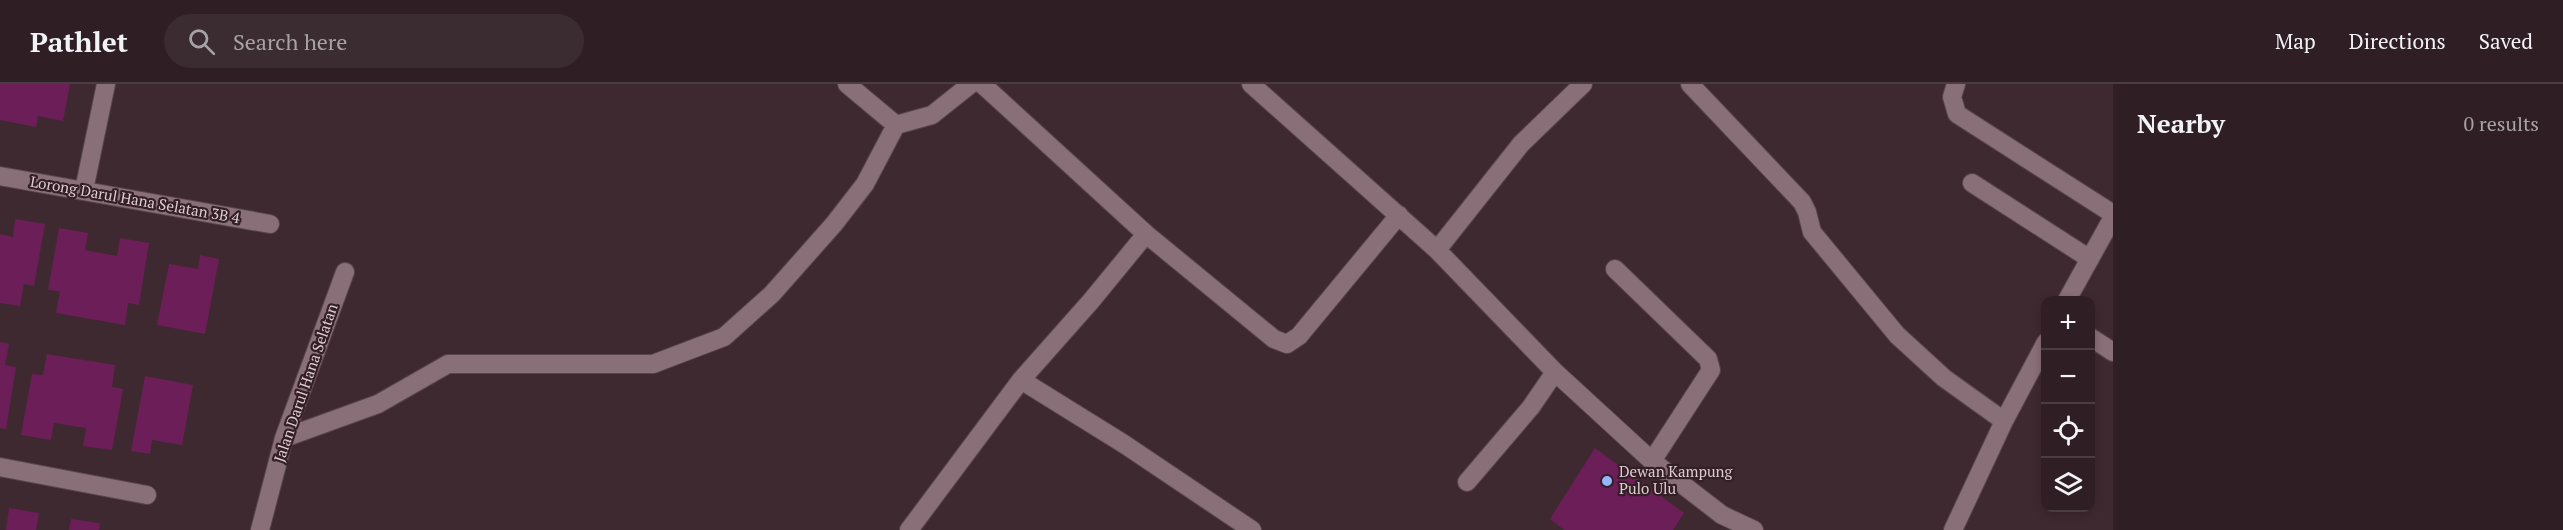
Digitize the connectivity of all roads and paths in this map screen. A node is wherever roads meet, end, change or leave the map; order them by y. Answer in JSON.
{"nodes":[{"id":1,"x":106,"y":84,"type":"edge"},
{"id":2,"x":847,"y":84,"type":"edge"},
{"id":3,"x":971,"y":84,"type":"edge"},
{"id":4,"x":982,"y":84,"type":"edge"},
{"id":5,"x":1251,"y":84,"type":"edge"},
{"id":6,"x":1583,"y":84,"type":"edge"},
{"id":7,"x":1690,"y":84,"type":"edge"},
{"id":8,"x":1956,"y":84,"type":"edge"},
{"id":9,"x":896,"y":125,"type":"junction"},
{"id":10,"x":0,"y":176,"type":"edge"},
{"id":11,"x":1971,"y":183,"type":"dead end"},
{"id":12,"x":84,"y":190,"type":"junction"},
{"id":13,"x":1400,"y":215,"type":"junction"},
{"id":14,"x":2113,"y":216,"type":"edge"},
{"id":15,"x":270,"y":224,"type":"dead end"},
{"id":16,"x":1146,"y":234,"type":"junction"},
{"id":17,"x":1437,"y":250,"type":"junction"},
{"id":18,"x":2090,"y":259,"type":"junction"},
{"id":19,"x":1615,"y":268,"type":"dead end"},
{"id":20,"x":345,"y":272,"type":"dead end"},
{"id":21,"x":2069,"y":296,"type":"edge"},
{"id":22,"x":2095,"y":340,"type":"edge"},
{"id":23,"x":2042,"y":350,"type":"edge"},
{"id":24,"x":2113,"y":352,"type":"edge"},
{"id":25,"x":1555,"y":372,"type":"junction"},
{"id":26,"x":1021,"y":380,"type":"junction"},
{"id":27,"x":2004,"y":421,"type":"junction"},
{"id":28,"x":284,"y":438,"type":"junction"},
{"id":29,"x":1652,"y":461,"type":"junction"},
{"id":30,"x":0,"y":467,"type":"edge"},
{"id":31,"x":1467,"y":482,"type":"dead end"},
{"id":32,"x":147,"y":495,"type":"dead end"},
{"id":33,"x":260,"y":530,"type":"edge"},
{"id":34,"x":909,"y":530,"type":"edge"},
{"id":35,"x":1252,"y":530,"type":"edge"},
{"id":36,"x":1754,"y":530,"type":"edge"},
{"id":37,"x":1953,"y":530,"type":"edge"}],
"edges":[{"from":1,"to":12,"type":"street"},
{"from":2,"to":9,"type":"street"},
{"from":3,"to":9,"type":"street"},
{"from":4,"to":16,"type":"street"},
{"from":5,"to":13,"type":"street"},
{"from":6,"to":17,"type":"street"},
{"from":7,"to":27,"type":"street"},
{"from":8,"to":14,"type":"street"},
{"from":9,"to":28,"type":"street"},
{"from":10,"to":12,"type":"street","name":"Lorong Darul Hana Selatan 3B 4"},
{"from":11,"to":18,"type":"street"},
{"from":12,"to":15,"type":"street","name":"Lorong Darul Hana Selatan 3B 4"},
{"from":13,"to":16,"type":"street"},
{"from":13,"to":17,"type":"street"},
{"from":14,"to":18,"type":"street"},
{"from":16,"to":26,"type":"street"},
{"from":17,"to":25,"type":"street"},
{"from":18,"to":21,"type":"street"},
{"from":19,"to":29,"type":"street"},
{"from":20,"to":28,"type":"street","name":"Jalan Darul Hana Selatan"},
{"from":22,"to":24,"type":"street"},
{"from":23,"to":27,"type":"street"},
{"from":25,"to":29,"type":"street"},
{"from":25,"to":31,"type":"street"},
{"from":26,"to":34,"type":"street"},
{"from":26,"to":35,"type":"street"},
{"from":27,"to":37,"type":"street"},
{"from":28,"to":33,"type":"street","name":"Jalan Darul Hana Selatan"},
{"from":29,"to":36,"type":"street"},
{"from":30,"to":32,"type":"street"}]}
